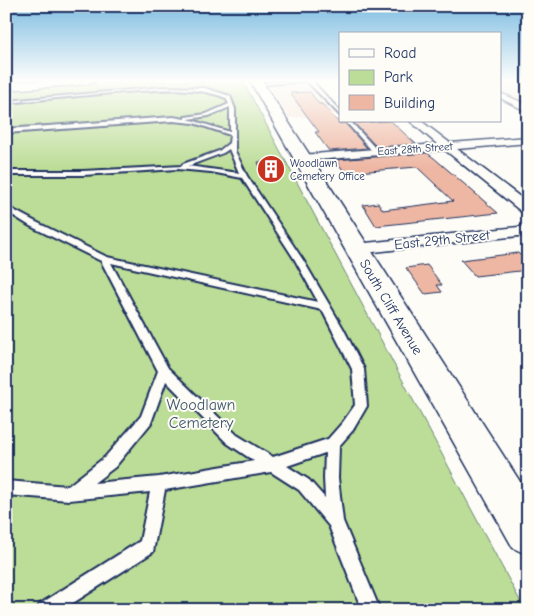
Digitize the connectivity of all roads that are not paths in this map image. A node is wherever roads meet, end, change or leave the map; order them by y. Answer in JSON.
{"nodes":[{"id":1,"x":220,"y":110,"type":"edge"},
{"id":2,"x":231,"y":110,"type":"edge"},
{"id":3,"x":273,"y":110,"type":"edge"},
{"id":4,"x":173,"y":119,"type":"junction"},
{"id":5,"x":348,"y":122,"type":"edge"},
{"id":6,"x":416,"y":122,"type":"edge"},
{"id":7,"x":6,"y":131,"type":"edge"},
{"id":8,"x":231,"y":134,"type":"junction"},
{"id":9,"x":528,"y":140,"type":"edge"},
{"id":10,"x":232,"y":144,"type":"junction"},
{"id":11,"x":448,"y":146,"type":"junction"},
{"id":12,"x":376,"y":152,"type":"junction"},
{"id":13,"x":301,"y":158,"type":"junction"},
{"id":14,"x":177,"y":167,"type":"junction"},
{"id":15,"x":6,"y":173,"type":"edge"},
{"id":16,"x":244,"y":176,"type":"junction"},
{"id":17,"x":6,"y":208,"type":"edge"},
{"id":18,"x":528,"y":210,"type":"edge"},
{"id":19,"x":528,"y":230,"type":"edge"},
{"id":20,"x":356,"y":249,"type":"junction"},
{"id":21,"x":104,"y":259,"type":"junction"},
{"id":22,"x":326,"y":307,"type":"junction"},
{"id":23,"x":164,"y":371,"type":"junction"},
{"id":24,"x":332,"y":444,"type":"junction"},
{"id":25,"x":270,"y":465,"type":"junction"},
{"id":26,"x":159,"y":484,"type":"junction"},
{"id":27,"x":6,"y":488,"type":"edge"},
{"id":28,"x":69,"y":493,"type":"junction"},
{"id":29,"x":335,"y":521,"type":"junction"},
{"id":30,"x":528,"y":533,"type":"edge"},
{"id":31,"x":46,"y":610,"type":"edge"},
{"id":32,"x":370,"y":610,"type":"edge"}],
"edges":[{"from":1,"to":4,"type":"lane"},
{"from":2,"to":8,"type":"lane"},
{"from":3,"to":13,"type":"main road","name":"South Cliff Avenue"},
{"from":4,"to":7,"type":"lane"},
{"from":4,"to":8,"type":"lane"},
{"from":5,"to":12,"type":"lane"},
{"from":6,"to":11,"type":"street"},
{"from":8,"to":10,"type":"lane"},
{"from":9,"to":11,"type":"street","name":"East 28th Street"},
{"from":10,"to":14,"type":"lane"},
{"from":10,"to":16,"type":"lane"},
{"from":11,"to":12,"type":"street","name":"East 28th Street"},
{"from":11,"to":18,"type":"street"},
{"from":12,"to":13,"type":"street","name":"East 28th Street"},
{"from":13,"to":20,"type":"main road","name":"South Cliff Avenue"},
{"from":14,"to":15,"type":"lane"},
{"from":14,"to":16,"type":"lane"},
{"from":16,"to":22,"type":"lane"},
{"from":17,"to":21,"type":"lane"},
{"from":19,"to":20,"type":"street","name":"East 29th Street"},
{"from":20,"to":30,"type":"main road","name":"South Cliff Avenue"},
{"from":21,"to":22,"type":"lane"},
{"from":21,"to":23,"type":"lane"},
{"from":22,"to":24,"type":"lane"},
{"from":23,"to":25,"type":"lane"},
{"from":23,"to":28,"type":"lane"},
{"from":24,"to":25,"type":"lane"},
{"from":24,"to":29,"type":"lane"},
{"from":25,"to":26,"type":"lane"},
{"from":25,"to":29,"type":"lane"},
{"from":26,"to":28,"type":"lane"},
{"from":26,"to":31,"type":"lane"},
{"from":27,"to":28,"type":"lane"},
{"from":29,"to":32,"type":"lane"}]}
